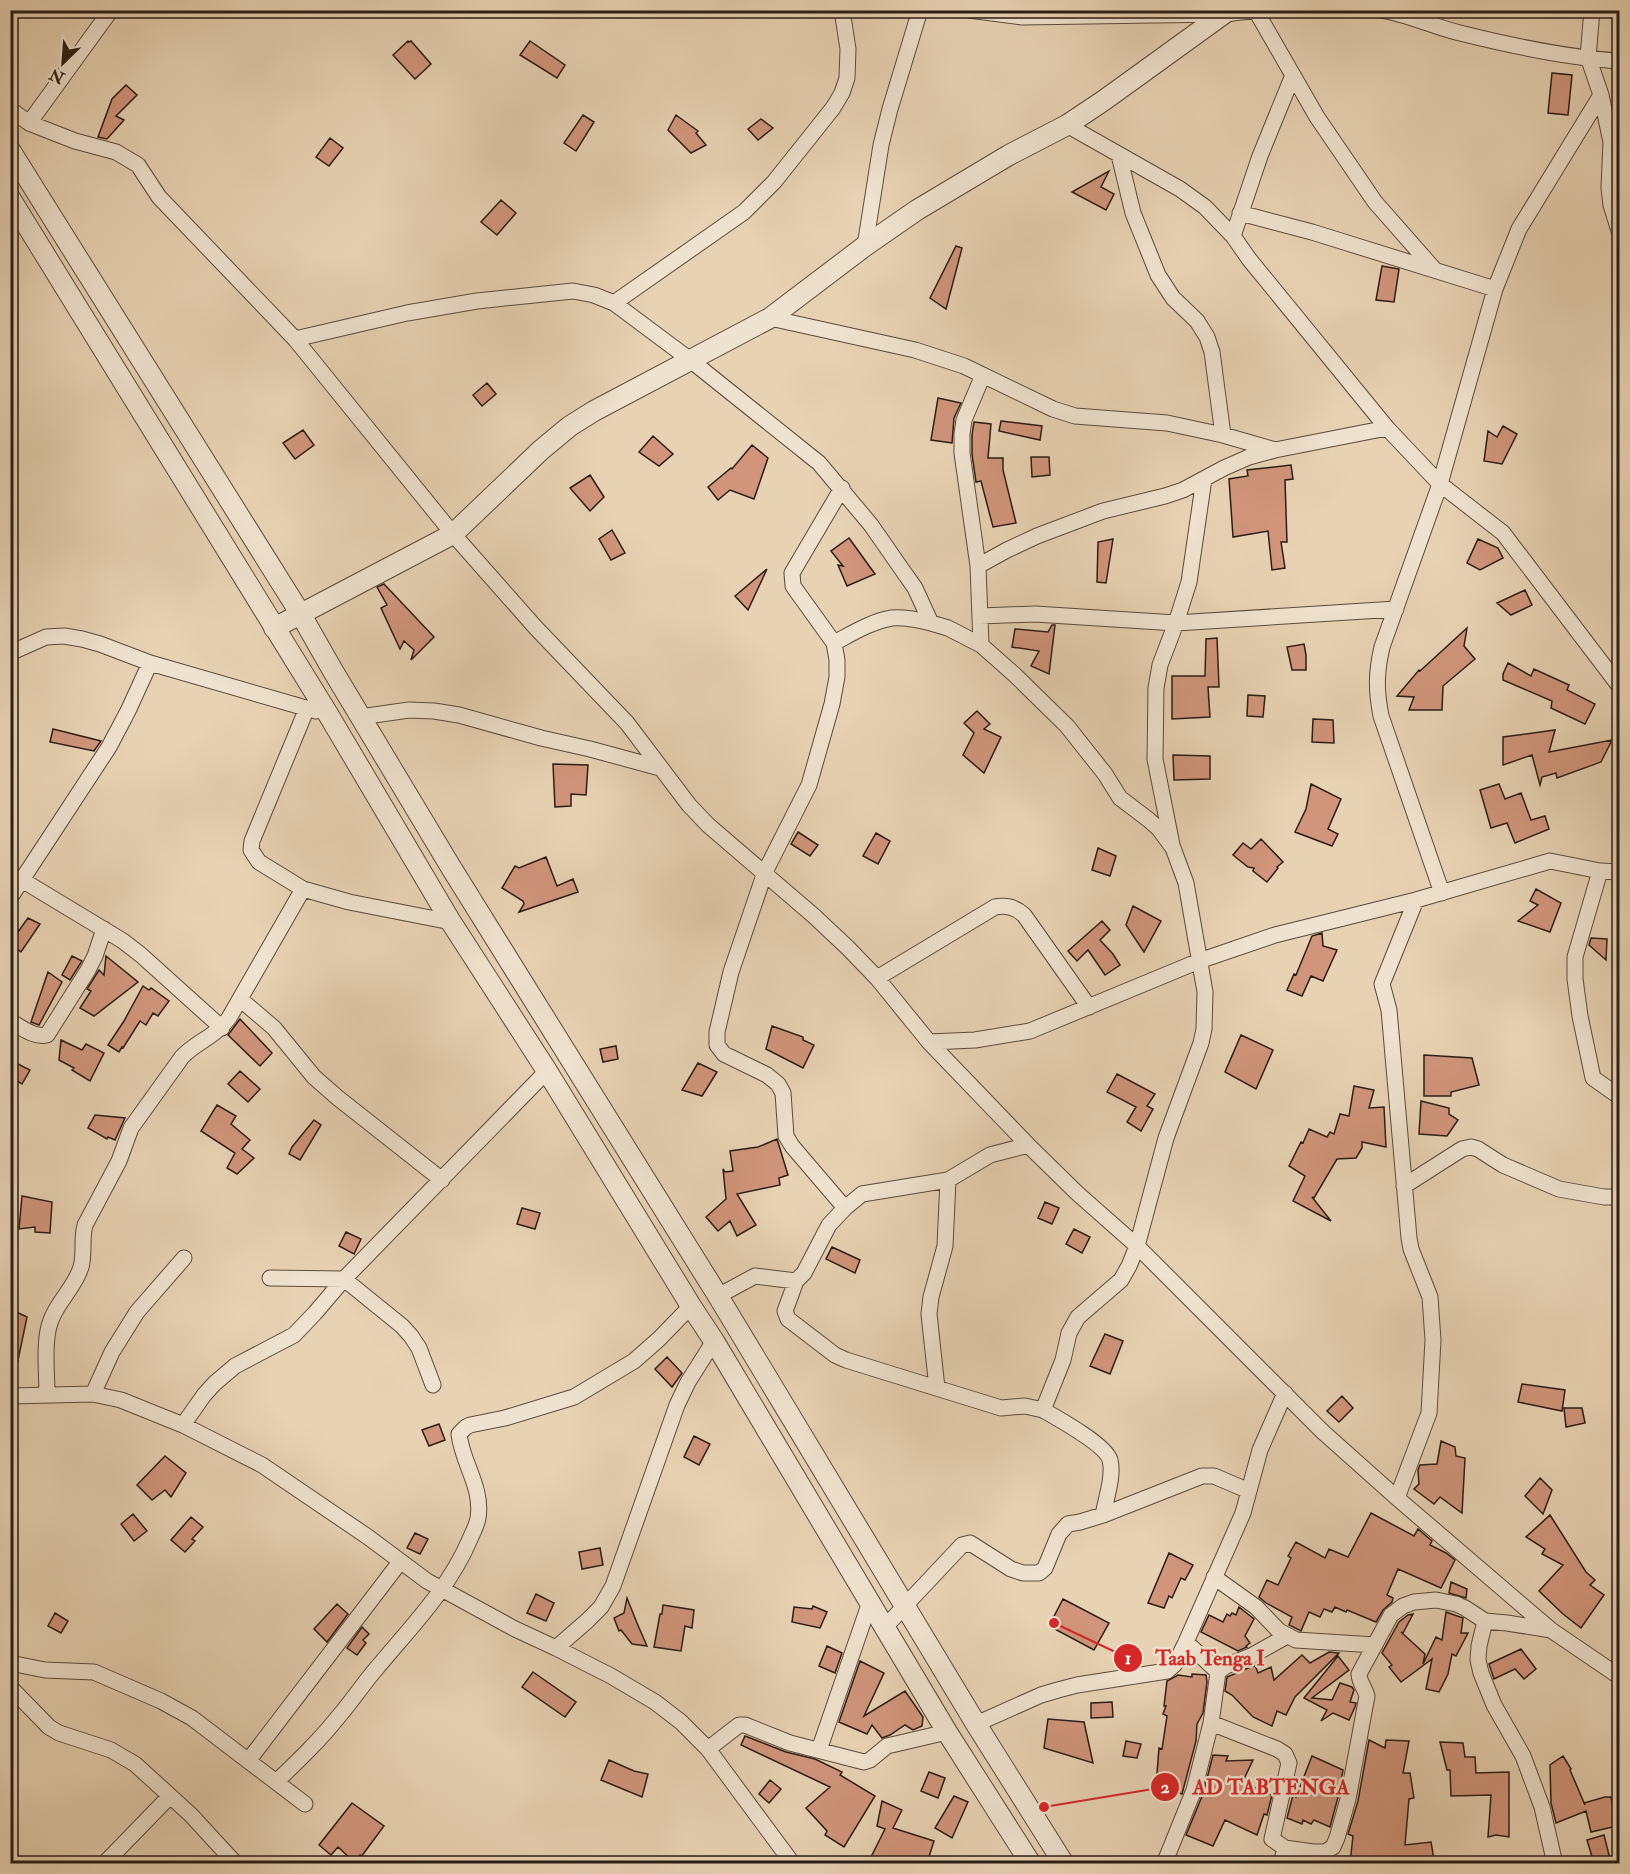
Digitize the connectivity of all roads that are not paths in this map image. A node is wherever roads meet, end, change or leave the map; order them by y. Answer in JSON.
{"nodes":[{"id":1,"x":842,"y":10,"type":"edge"},
{"id":2,"x":920,"y":10,"type":"edge"},
{"id":3,"x":969,"y":10,"type":"edge"},
{"id":4,"x":1260,"y":10,"type":"edge"},
{"id":5,"x":1381,"y":10,"type":"edge"},
{"id":6,"x":1593,"y":10,"type":"edge"},
{"id":7,"x":1256,"y":11,"type":"edge"},
{"id":8,"x":1201,"y":12,"type":"edge"},
{"id":9,"x":1226,"y":12,"type":"edge"},
{"id":10,"x":1086,"y":13,"type":"edge"},
{"id":11,"x":103,"y":14,"type":"edge"},
{"id":12,"x":1588,"y":57,"type":"junction"},
{"id":13,"x":1620,"y":61,"type":"edge"},
{"id":14,"x":1293,"y":75,"type":"junction"},
{"id":15,"x":1601,"y":95,"type":"junction"},
{"id":16,"x":10,"y":109,"type":"edge"},
{"id":17,"x":29,"y":123,"type":"junction"},
{"id":18,"x":1067,"y":125,"type":"junction"},
{"id":19,"x":10,"y":150,"type":"edge"},
{"id":20,"x":1119,"y":155,"type":"junction"},
{"id":21,"x":10,"y":198,"type":"edge"},
{"id":22,"x":1240,"y":213,"type":"junction"},
{"id":23,"x":1620,"y":234,"type":"edge"},
{"id":24,"x":1233,"y":236,"type":"junction"},
{"id":25,"x":865,"y":246,"type":"junction"},
{"id":26,"x":1434,"y":269,"type":"junction"},
{"id":27,"x":1495,"y":289,"type":"junction"},
{"id":28,"x":614,"y":303,"type":"junction"},
{"id":29,"x":770,"y":318,"type":"junction"},
{"id":30,"x":296,"y":339,"type":"junction"},
{"id":31,"x":689,"y":359,"type":"junction"},
{"id":32,"x":983,"y":375,"type":"junction"},
{"id":33,"x":1387,"y":428,"type":"junction"},
{"id":34,"x":1222,"y":435,"type":"junction"},
{"id":35,"x":1275,"y":450,"type":"junction"},
{"id":36,"x":1204,"y":479,"type":"junction"},
{"id":37,"x":1440,"y":484,"type":"junction"},
{"id":38,"x":842,"y":488,"type":"junction"},
{"id":39,"x":453,"y":534,"type":"junction"},
{"id":40,"x":978,"y":566,"type":"junction"},
{"id":41,"x":1396,"y":609,"type":"junction"},
{"id":42,"x":300,"y":613,"type":"junction"},
{"id":43,"x":980,"y":616,"type":"junction"},
{"id":44,"x":931,"y":623,"type":"junction"},
{"id":45,"x":1176,"y":623,"type":"junction"},
{"id":46,"x":274,"y":628,"type":"junction"},
{"id":47,"x":834,"y":644,"type":"junction"},
{"id":48,"x":981,"y":645,"type":"junction"},
{"id":49,"x":10,"y":653,"type":"edge"},
{"id":50,"x":150,"y":663,"type":"junction"},
{"id":51,"x":1620,"y":687,"type":"edge"},
{"id":52,"x":307,"y":708,"type":"junction"},
{"id":53,"x":328,"y":714,"type":"junction"},
{"id":54,"x":360,"y":717,"type":"junction"},
{"id":55,"x":660,"y":768,"type":"junction"},
{"id":56,"x":1173,"y":848,"type":"junction"},
{"id":57,"x":1600,"y":871,"type":"junction"},
{"id":58,"x":765,"y":872,"type":"junction"},
{"id":59,"x":1620,"y":873,"type":"edge"},
{"id":60,"x":16,"y":879,"type":"edge"},
{"id":61,"x":303,"y":889,"type":"junction"},
{"id":62,"x":1442,"y":893,"type":"junction"},
{"id":63,"x":10,"y":898,"type":"edge"},
{"id":64,"x":1416,"y":900,"type":"junction"},
{"id":65,"x":451,"y":922,"type":"junction"},
{"id":66,"x":105,"y":929,"type":"junction"},
{"id":67,"x":1199,"y":961,"type":"junction"},
{"id":68,"x":877,"y":978,"type":"junction"},
{"id":69,"x":240,"y":999,"type":"junction"},
{"id":70,"x":1089,"y":1006,"type":"junction"},
{"id":71,"x":10,"y":1021,"type":"edge"},
{"id":72,"x":222,"y":1028,"type":"junction"},
{"id":73,"x":929,"y":1042,"type":"junction"},
{"id":74,"x":547,"y":1071,"type":"junction"},
{"id":75,"x":1620,"y":1097,"type":"edge"},
{"id":76,"x":1028,"y":1145,"type":"junction"},
{"id":77,"x":442,"y":1180,"type":"junction"},
{"id":78,"x":948,"y":1180,"type":"junction"},
{"id":79,"x":1404,"y":1186,"type":"junction"},
{"id":80,"x":1620,"y":1197,"type":"edge"},
{"id":81,"x":845,"y":1208,"type":"junction"},
{"id":82,"x":1137,"y":1246,"type":"junction"},
{"id":83,"x":184,"y":1258,"type":"dead end"},
{"id":84,"x":270,"y":1278,"type":"dead end"},
{"id":85,"x":344,"y":1279,"type":"junction"},
{"id":86,"x":796,"y":1281,"type":"junction"},
{"id":87,"x":718,"y":1296,"type":"junction"},
{"id":88,"x":691,"y":1306,"type":"junction"},
{"id":89,"x":714,"y":1341,"type":"junction"},
{"id":90,"x":433,"y":1385,"type":"dead end"},
{"id":91,"x":937,"y":1388,"type":"junction"},
{"id":92,"x":1285,"y":1393,"type":"junction"},
{"id":93,"x":93,"y":1394,"type":"junction"},
{"id":94,"x":10,"y":1395,"type":"edge"},
{"id":95,"x":47,"y":1395,"type":"junction"},
{"id":96,"x":1043,"y":1410,"type":"junction"},
{"id":97,"x":183,"y":1425,"type":"junction"},
{"id":98,"x":1249,"y":1491,"type":"junction"},
{"id":99,"x":1396,"y":1498,"type":"junction"},
{"id":100,"x":1103,"y":1515,"type":"junction"},
{"id":101,"x":400,"y":1562,"type":"junction"},
{"id":102,"x":1214,"y":1577,"type":"junction"},
{"id":103,"x":442,"y":1590,"type":"junction"},
{"id":104,"x":870,"y":1602,"type":"junction"},
{"id":105,"x":905,"y":1606,"type":"junction"},
{"id":106,"x":1485,"y":1621,"type":"junction"},
{"id":107,"x":885,"y":1627,"type":"junction"},
{"id":108,"x":1551,"y":1630,"type":"junction"},
{"id":109,"x":1287,"y":1636,"type":"junction"},
{"id":110,"x":1186,"y":1642,"type":"junction"},
{"id":111,"x":1375,"y":1645,"type":"junction"},
{"id":112,"x":556,"y":1648,"type":"junction"},
{"id":113,"x":10,"y":1663,"type":"edge"},
{"id":114,"x":1218,"y":1672,"type":"junction"},
{"id":115,"x":1620,"y":1677,"type":"edge"},
{"id":116,"x":10,"y":1687,"type":"edge"},
{"id":117,"x":1211,"y":1723,"type":"junction"},
{"id":118,"x":976,"y":1724,"type":"junction"},
{"id":119,"x":947,"y":1732,"type":"junction"},
{"id":120,"x":708,"y":1749,"type":"junction"},
{"id":121,"x":819,"y":1750,"type":"junction"},
{"id":122,"x":248,"y":1761,"type":"junction"},
{"id":123,"x":276,"y":1782,"type":"junction"},
{"id":124,"x":169,"y":1797,"type":"junction"},
{"id":125,"x":305,"y":1804,"type":"dead end"},
{"id":126,"x":1285,"y":1848,"type":"junction"},
{"id":127,"x":104,"y":1863,"type":"edge"},
{"id":128,"x":236,"y":1863,"type":"edge"},
{"id":129,"x":793,"y":1863,"type":"edge"},
{"id":130,"x":1031,"y":1863,"type":"edge"},
{"id":131,"x":1064,"y":1863,"type":"edge"},
{"id":132,"x":1164,"y":1863,"type":"edge"},
{"id":133,"x":1281,"y":1863,"type":"edge"},
{"id":134,"x":1555,"y":1863,"type":"edge"}],
"edges":[{"from":1,"to":28,"type":"street"},
{"from":2,"to":25,"type":"street"},
{"from":3,"to":10,"type":"street"},
{"from":4,"to":7,"type":"street"},
{"from":5,"to":12,"type":"street"},
{"from":6,"to":12,"type":"street"},
{"from":7,"to":9,"type":"street"},
{"from":7,"to":14,"type":"street"},
{"from":8,"to":9,"type":"street"},
{"from":8,"to":10,"type":"street"},
{"from":9,"to":18,"type":"street"},
{"from":11,"to":17,"type":"street"},
{"from":12,"to":13,"type":"street"},
{"from":12,"to":15,"type":"street"},
{"from":14,"to":22,"type":"street"},
{"from":14,"to":26,"type":"street"},
{"from":15,"to":23,"type":"street"},
{"from":15,"to":27,"type":"street"},
{"from":16,"to":17,"type":"street"},
{"from":17,"to":30,"type":"street"},
{"from":18,"to":20,"type":"street"},
{"from":18,"to":25,"type":"street"},
{"from":19,"to":42,"type":"street"},
{"from":20,"to":24,"type":"street"},
{"from":20,"to":34,"type":"street"},
{"from":21,"to":46,"type":"street"},
{"from":22,"to":24,"type":"street"},
{"from":22,"to":26,"type":"street"},
{"from":24,"to":33,"type":"street"},
{"from":25,"to":29,"type":"street"},
{"from":26,"to":27,"type":"street"},
{"from":27,"to":37,"type":"street"},
{"from":28,"to":30,"type":"street"},
{"from":28,"to":31,"type":"street"},
{"from":29,"to":31,"type":"street"},
{"from":29,"to":32,"type":"street"},
{"from":30,"to":39,"type":"street"},
{"from":31,"to":38,"type":"street"},
{"from":31,"to":39,"type":"street"},
{"from":32,"to":34,"type":"street"},
{"from":32,"to":40,"type":"street"},
{"from":33,"to":35,"type":"street"},
{"from":33,"to":37,"type":"street"},
{"from":34,"to":35,"type":"street"},
{"from":35,"to":36,"type":"street"},
{"from":36,"to":40,"type":"street"},
{"from":36,"to":45,"type":"street"},
{"from":37,"to":41,"type":"street"},
{"from":37,"to":51,"type":"street"},
{"from":38,"to":44,"type":"street"},
{"from":38,"to":47,"type":"street"},
{"from":39,"to":42,"type":"street"},
{"from":39,"to":55,"type":"street"},
{"from":40,"to":43,"type":"street"},
{"from":41,"to":45,"type":"street"},
{"from":41,"to":62,"type":"street"},
{"from":42,"to":46,"type":"street"},
{"from":42,"to":54,"type":"street"},
{"from":43,"to":45,"type":"street"},
{"from":43,"to":48,"type":"street"},
{"from":44,"to":47,"type":"street"},
{"from":44,"to":48,"type":"street"},
{"from":45,"to":56,"type":"street"},
{"from":46,"to":53,"type":"street"},
{"from":47,"to":58,"type":"street"},
{"from":48,"to":56,"type":"street"},
{"from":49,"to":50,"type":"street"},
{"from":50,"to":52,"type":"street"},
{"from":50,"to":60,"type":"street"},
{"from":52,"to":53,"type":"street"},
{"from":52,"to":61,"type":"street"},
{"from":53,"to":65,"type":"street"},
{"from":54,"to":55,"type":"street"},
{"from":54,"to":87,"type":"street"},
{"from":55,"to":58,"type":"street"},
{"from":56,"to":67,"type":"street"},
{"from":57,"to":59,"type":"street"},
{"from":57,"to":62,"type":"street"},
{"from":57,"to":75,"type":"street"},
{"from":58,"to":68,"type":"street"},
{"from":58,"to":81,"type":"street"},
{"from":60,"to":63,"type":"street"},
{"from":60,"to":66,"type":"street"},
{"from":61,"to":65,"type":"street"},
{"from":61,"to":69,"type":"street"},
{"from":62,"to":64,"type":"street"},
{"from":64,"to":67,"type":"street"},
{"from":64,"to":79,"type":"street"},
{"from":65,"to":74,"type":"street"},
{"from":66,"to":71,"type":"street"},
{"from":66,"to":72,"type":"street"},
{"from":67,"to":70,"type":"street"},
{"from":67,"to":82,"type":"street"},
{"from":68,"to":70,"type":"street"},
{"from":68,"to":73,"type":"street"},
{"from":69,"to":72,"type":"street"},
{"from":69,"to":77,"type":"street"},
{"from":70,"to":73,"type":"street"},
{"from":72,"to":95,"type":"street"},
{"from":73,"to":76,"type":"street"},
{"from":74,"to":77,"type":"street"},
{"from":74,"to":88,"type":"street"},
{"from":76,"to":78,"type":"street"},
{"from":76,"to":82,"type":"street"},
{"from":77,"to":85,"type":"street"},
{"from":78,"to":81,"type":"street"},
{"from":78,"to":91,"type":"street"},
{"from":79,"to":80,"type":"street"},
{"from":79,"to":99,"type":"street"},
{"from":81,"to":86,"type":"street"},
{"from":82,"to":92,"type":"street"},
{"from":82,"to":96,"type":"street"},
{"from":83,"to":93,"type":"street"},
{"from":84,"to":85,"type":"street"},
{"from":85,"to":90,"type":"street"},
{"from":85,"to":97,"type":"street"},
{"from":86,"to":87,"type":"street"},
{"from":86,"to":91,"type":"street"},
{"from":87,"to":105,"type":"street"},
{"from":88,"to":89,"type":"street"},
{"from":88,"to":103,"type":"street"},
{"from":89,"to":104,"type":"street"},
{"from":89,"to":112,"type":"street"},
{"from":91,"to":96,"type":"street"},
{"from":92,"to":98,"type":"street"},
{"from":92,"to":99,"type":"street"},
{"from":93,"to":95,"type":"street"},
{"from":93,"to":97,"type":"street"},
{"from":94,"to":95,"type":"street"},
{"from":96,"to":100,"type":"street"},
{"from":97,"to":101,"type":"street"},
{"from":98,"to":100,"type":"street"},
{"from":98,"to":102,"type":"street"},
{"from":99,"to":108,"type":"street"},
{"from":100,"to":105,"type":"street"},
{"from":101,"to":103,"type":"street"},
{"from":101,"to":122,"type":"street"},
{"from":102,"to":109,"type":"street"},
{"from":102,"to":110,"type":"street"},
{"from":103,"to":112,"type":"street"},
{"from":103,"to":123,"type":"street"},
{"from":104,"to":107,"type":"street"},
{"from":104,"to":121,"type":"street"},
{"from":105,"to":107,"type":"street"},
{"from":105,"to":118,"type":"street"},
{"from":106,"to":108,"type":"street"},
{"from":106,"to":111,"type":"street"},
{"from":106,"to":134,"type":"street"},
{"from":107,"to":119,"type":"street"},
{"from":108,"to":115,"type":"street"},
{"from":109,"to":111,"type":"street"},
{"from":109,"to":114,"type":"street"},
{"from":110,"to":114,"type":"street"},
{"from":110,"to":118,"type":"street"},
{"from":111,"to":126,"type":"street"},
{"from":112,"to":120,"type":"street"},
{"from":113,"to":122,"type":"street"},
{"from":114,"to":117,"type":"street"},
{"from":116,"to":124,"type":"street"},
{"from":117,"to":126,"type":"street"},
{"from":117,"to":132,"type":"street"},
{"from":118,"to":131,"type":"street"},
{"from":119,"to":121,"type":"street"},
{"from":119,"to":130,"type":"street"},
{"from":120,"to":121,"type":"street"},
{"from":120,"to":129,"type":"street"},
{"from":122,"to":123,"type":"street"},
{"from":123,"to":125,"type":"street"},
{"from":124,"to":127,"type":"street"},
{"from":124,"to":128,"type":"street"},
{"from":126,"to":133,"type":"street"}]}
